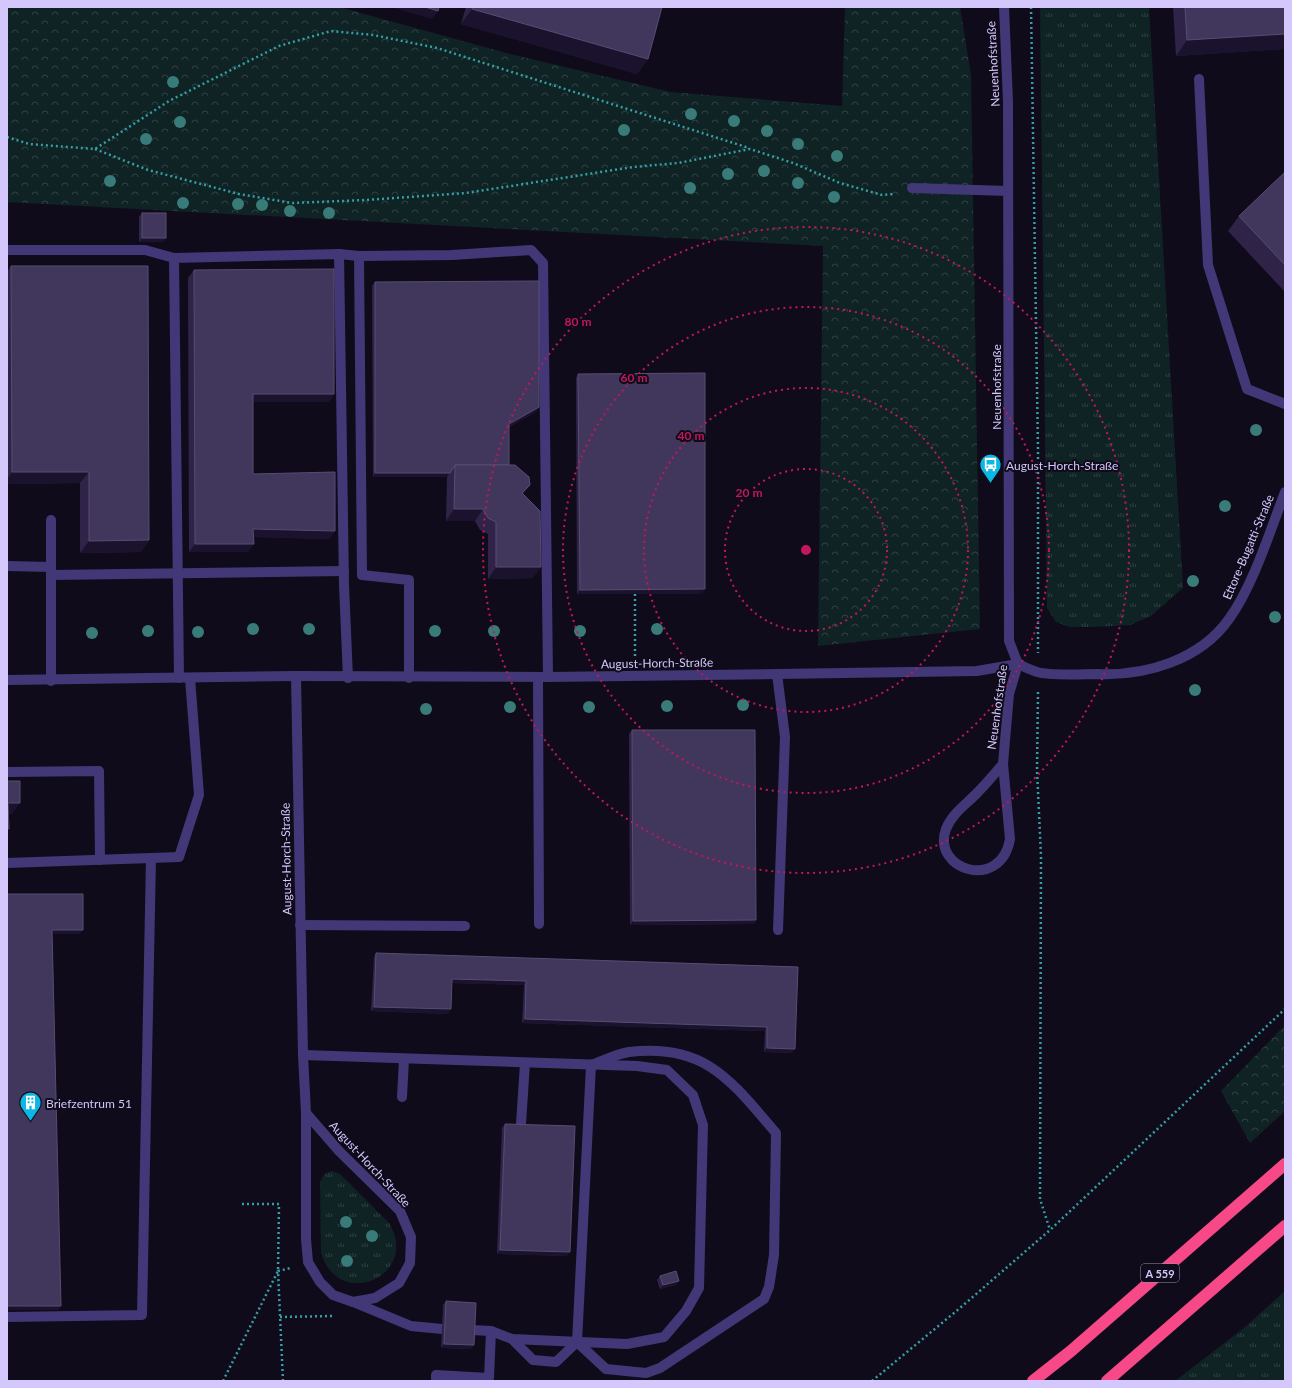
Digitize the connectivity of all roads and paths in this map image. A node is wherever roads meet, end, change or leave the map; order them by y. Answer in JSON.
{"nodes":[{"id":1,"x":1004,"y":7,"type":"edge"},
{"id":2,"x":1031,"y":7,"type":"edge"},
{"id":3,"x":1199,"y":79,"type":"dead end"},
{"id":4,"x":7,"y":137,"type":"edge"},
{"id":5,"x":95,"y":149,"type":"junction"},
{"id":6,"x":750,"y":149,"type":"junction"},
{"id":7,"x":912,"y":188,"type":"joint"},
{"id":8,"x":1008,"y":191,"type":"junction"},
{"id":9,"x":7,"y":250,"type":"edge"},
{"id":10,"x":339,"y":254,"type":"junction"},
{"id":11,"x":359,"y":256,"type":"junction"},
{"id":12,"x":174,"y":258,"type":"junction"},
{"id":13,"x":1285,"y":404,"type":"edge"},
{"id":14,"x":1285,"y":492,"type":"edge"},
{"id":15,"x":51,"y":520,"type":"dead end"},
{"id":16,"x":7,"y":566,"type":"edge"},
{"id":17,"x":51,"y":571,"type":"junction"},
{"id":18,"x":344,"y":571,"type":"junction"},
{"id":19,"x":179,"y":574,"type":"junction"},
{"id":20,"x":635,"y":594,"type":"edge"},
{"id":21,"x":1018,"y":664,"type":"junction"},
{"id":22,"x":1038,"y":672,"type":"junction"},
{"id":23,"x":777,"y":674,"type":"junction"},
{"id":24,"x":296,"y":676,"type":"junction"},
{"id":25,"x":635,"y":676,"type":"junction"},
{"id":26,"x":543,"y":677,"type":"junction"},
{"id":27,"x":179,"y":678,"type":"junction"},
{"id":28,"x":190,"y":678,"type":"junction"},
{"id":29,"x":348,"y":678,"type":"junction"},
{"id":30,"x":409,"y":678,"type":"junction"},
{"id":31,"x":7,"y":680,"type":"edge"},
{"id":32,"x":51,"y":680,"type":"junction"},
{"id":33,"x":1003,"y":764,"type":"junction"},
{"id":34,"x":7,"y":772,"type":"edge"},
{"id":35,"x":151,"y":858,"type":"junction"},
{"id":36,"x":100,"y":860,"type":"junction"},
{"id":37,"x":7,"y":863,"type":"edge"},
{"id":38,"x":538,"y":924,"type":"dead end"},
{"id":39,"x":300,"y":925,"type":"junction"},
{"id":40,"x":465,"y":926,"type":"dead end"},
{"id":41,"x":778,"y":930,"type":"dead end"},
{"id":42,"x":1285,"y":1010,"type":"edge"},
{"id":43,"x":303,"y":1055,"type":"junction"},
{"id":44,"x":404,"y":1059,"type":"junction"},
{"id":45,"x":525,"y":1063,"type":"junction"},
{"id":46,"x":591,"y":1065,"type":"junction"},
{"id":47,"x":402,"y":1097,"type":"dead end"},
{"id":48,"x":306,"y":1113,"type":"junction"},
{"id":49,"x":521,"y":1124,"type":"edge"},
{"id":50,"x":1285,"y":1164,"type":"edge"},
{"id":51,"x":239,"y":1204,"type":"dead end"},
{"id":52,"x":1285,"y":1226,"type":"edge"},
{"id":53,"x":1050,"y":1230,"type":"junction"},
{"id":54,"x":308,"y":1262,"type":"junction"},
{"id":55,"x":278,"y":1271,"type":"junction"},
{"id":56,"x":353,"y":1302,"type":"junction"},
{"id":57,"x":7,"y":1317,"type":"edge"},
{"id":58,"x":442,"y":1329,"type":"dead end"},
{"id":59,"x":472,"y":1330,"type":"edge"},
{"id":60,"x":491,"y":1331,"type":"junction"},
{"id":61,"x":512,"y":1339,"type":"junction"},
{"id":62,"x":577,"y":1342,"type":"junction"},
{"id":63,"x":223,"y":1381,"type":"edge"},
{"id":64,"x":283,"y":1381,"type":"edge"},
{"id":65,"x":436,"y":1381,"type":"edge"},
{"id":66,"x":872,"y":1381,"type":"edge"},
{"id":67,"x":1033,"y":1381,"type":"edge"},
{"id":68,"x":1107,"y":1381,"type":"edge"}],
"edges":[{"from":1,"to":8,"type":"street","name":"Neuenhofstraße"},
{"from":2,"to":22,"type":"path"},
{"from":3,"to":13,"type":"street"},
{"from":4,"to":5,"type":"path"},
{"from":5,"to":6,"type":"path"},
{"from":5,"to":6,"type":"path"},
{"from":6,"to":7,"type":"path"},
{"from":7,"to":8,"type":"street"},
{"from":8,"to":21,"type":"street","name":"Neuenhofstraße"},
{"from":9,"to":12,"type":"street"},
{"from":10,"to":11,"type":"street"},
{"from":10,"to":12,"type":"street"},
{"from":10,"to":18,"type":"street"},
{"from":11,"to":26,"type":"street"},
{"from":11,"to":30,"type":"street"},
{"from":12,"to":19,"type":"street"},
{"from":14,"to":22,"type":"street","name":"Ettore-Bugatti-Straße"},
{"from":15,"to":17,"type":"street"},
{"from":16,"to":17,"type":"street"},
{"from":17,"to":19,"type":"street"},
{"from":17,"to":32,"type":"street"},
{"from":18,"to":19,"type":"street"},
{"from":18,"to":29,"type":"street"},
{"from":19,"to":27,"type":"street"},
{"from":20,"to":25,"type":"path"},
{"from":21,"to":22,"type":"street","name":"Ettore-Bugatti-Straße"},
{"from":21,"to":23,"type":"street","name":"August-Horch-Straße"},
{"from":21,"to":33,"type":"street","name":"Neuenhofstraße"},
{"from":22,"to":53,"type":"path"},
{"from":23,"to":25,"type":"street","name":"August-Horch-Straße"},
{"from":23,"to":41,"type":"street"},
{"from":24,"to":28,"type":"street","name":"August-Horch-Straße"},
{"from":24,"to":29,"type":"street","name":"August-Horch-Straße"},
{"from":24,"to":39,"type":"street","name":"August-Horch-Straße"},
{"from":25,"to":26,"type":"street","name":"August-Horch-Straße"},
{"from":26,"to":30,"type":"street","name":"August-Horch-Straße"},
{"from":26,"to":38,"type":"street"},
{"from":27,"to":28,"type":"street","name":"August-Horch-Straße"},
{"from":27,"to":32,"type":"street","name":"August-Horch-Straße"},
{"from":28,"to":35,"type":"street"},
{"from":29,"to":30,"type":"street","name":"August-Horch-Straße"},
{"from":31,"to":32,"type":"street","name":"August-Horch-Straße"},
{"from":33,"to":33,"type":"street","name":"Neuenhofstraße"},
{"from":34,"to":36,"type":"street"},
{"from":35,"to":36,"type":"street"},
{"from":35,"to":57,"type":"street"},
{"from":36,"to":37,"type":"street"},
{"from":39,"to":40,"type":"street"},
{"from":39,"to":43,"type":"street","name":"August-Horch-Straße"},
{"from":42,"to":53,"type":"path"},
{"from":43,"to":44,"type":"street"},
{"from":43,"to":48,"type":"street","name":"August-Horch-Straße"},
{"from":44,"to":45,"type":"street"},
{"from":44,"to":47,"type":"street"},
{"from":45,"to":46,"type":"street"},
{"from":45,"to":49,"type":"street"},
{"from":46,"to":62,"type":"street"},
{"from":46,"to":62,"type":"street"},
{"from":46,"to":62,"type":"street"},
{"from":48,"to":54,"type":"street","name":"August-Horch-Straße"},
{"from":48,"to":56,"type":"street","name":"August-Horch-Straße"},
{"from":50,"to":67,"type":"highway","number":"A 559"},
{"from":51,"to":55,"type":"path"},
{"from":52,"to":68,"type":"highway"},
{"from":53,"to":66,"type":"path"},
{"from":54,"to":55,"type":"path"},
{"from":54,"to":56,"type":"street","name":"August-Horch-Straße"},
{"from":55,"to":63,"type":"path"},
{"from":55,"to":64,"type":"path"},
{"from":56,"to":58,"type":"street"},
{"from":59,"to":60,"type":"street"},
{"from":60,"to":61,"type":"street"},
{"from":60,"to":65,"type":"street"},
{"from":61,"to":62,"type":"street"},
{"from":61,"to":62,"type":"street"}]}
